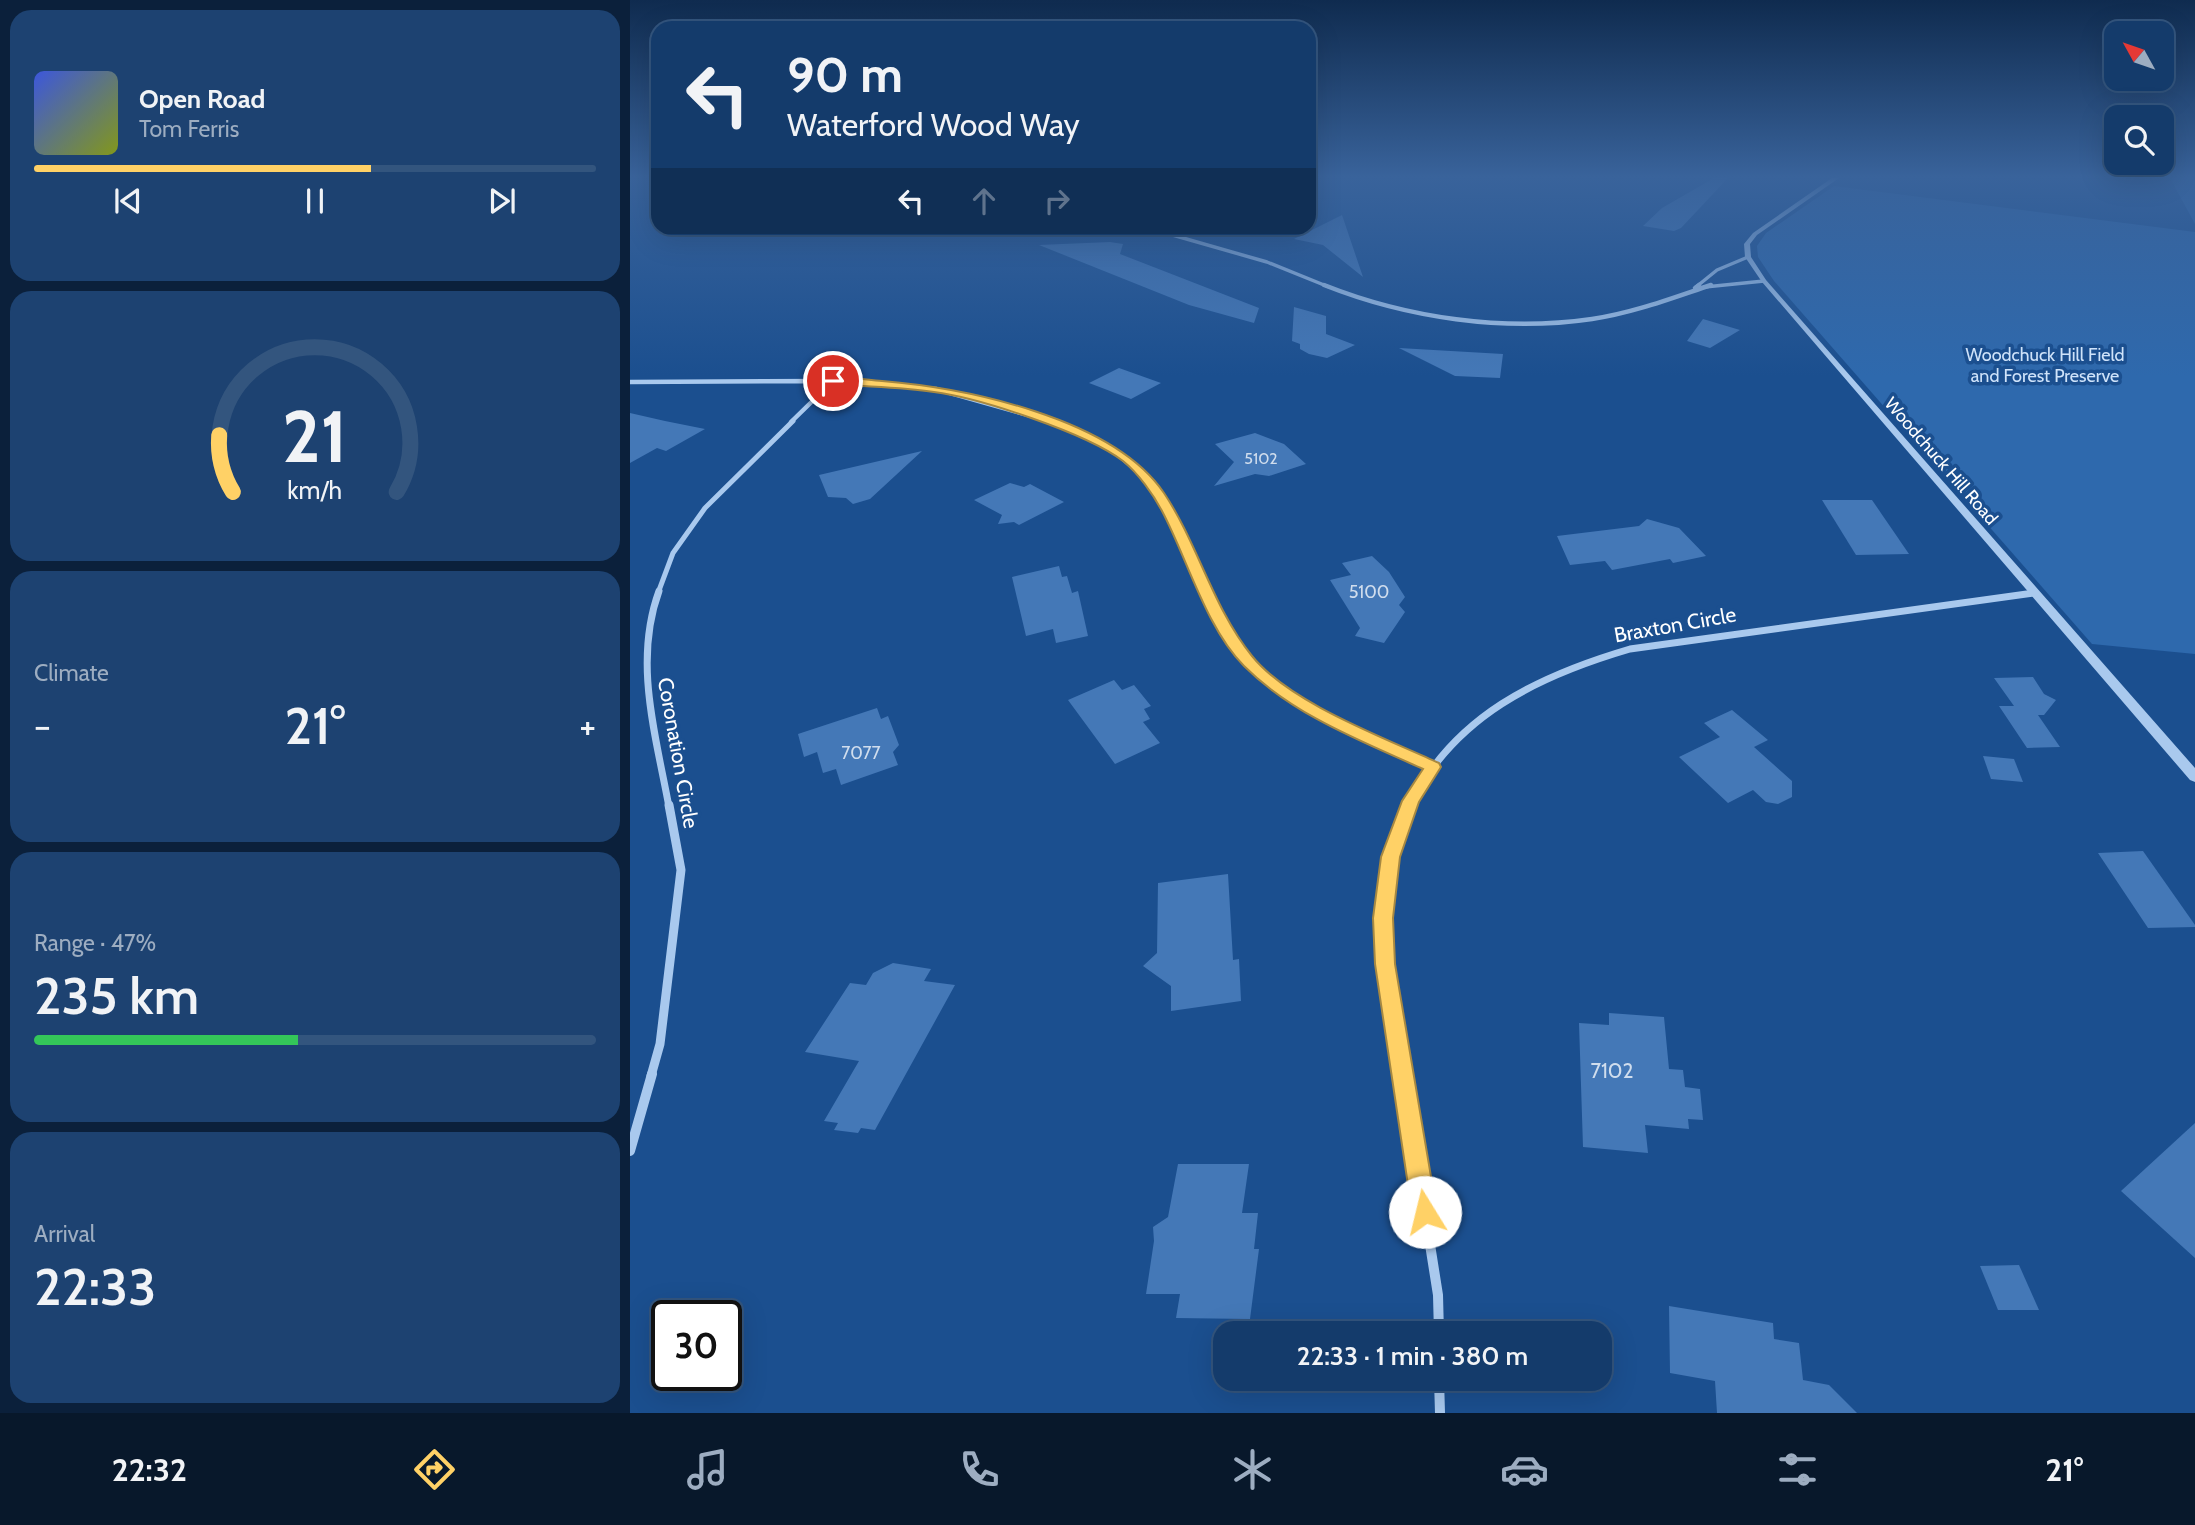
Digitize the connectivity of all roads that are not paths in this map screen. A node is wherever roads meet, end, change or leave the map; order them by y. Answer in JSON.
{"nodes":[{"id":1,"x":1204,"y":244,"type":"edge"},
{"id":2,"x":1747,"y":244,"type":"edge"},
{"id":3,"x":1748,"y":257,"type":"junction"},
{"id":4,"x":1764,"y":281,"type":"junction"},
{"id":5,"x":1694,"y":289,"type":"junction"},
{"id":6,"x":833,"y":381,"type":"junction"},
{"id":7,"x":630,"y":382,"type":"edge"},
{"id":8,"x":2034,"y":593,"type":"junction"},
{"id":9,"x":1433,"y":767,"type":"junction"},
{"id":10,"x":2195,"y":777,"type":"edge"},
{"id":11,"x":630,"y":1151,"type":"edge"},
{"id":12,"x":1438,"y":1321,"type":"edge"},
{"id":13,"x":1439,"y":1391,"type":"edge"},
{"id":14,"x":1440,"y":1413,"type":"edge"}],
"edges":[{"from":1,"to":5,"type":"street"},
{"from":2,"to":3,"type":"street"},
{"from":3,"to":4,"type":"street","name":"Woodchuck Hill Road"},
{"from":3,"to":5,"type":"street"},
{"from":4,"to":5,"type":"street"},
{"from":4,"to":8,"type":"street","name":"Woodchuck Hill Road"},
{"from":6,"to":7,"type":"street"},
{"from":6,"to":9,"type":"street"},
{"from":6,"to":11,"type":"street","name":"Coronation Circle"},
{"from":8,"to":9,"type":"street","name":"Braxton Circle"},
{"from":8,"to":10,"type":"street","name":"Woodchuck Hill Road"},
{"from":9,"to":12,"type":"street","name":"Braxton Circle"},
{"from":13,"to":14,"type":"street"}]}
